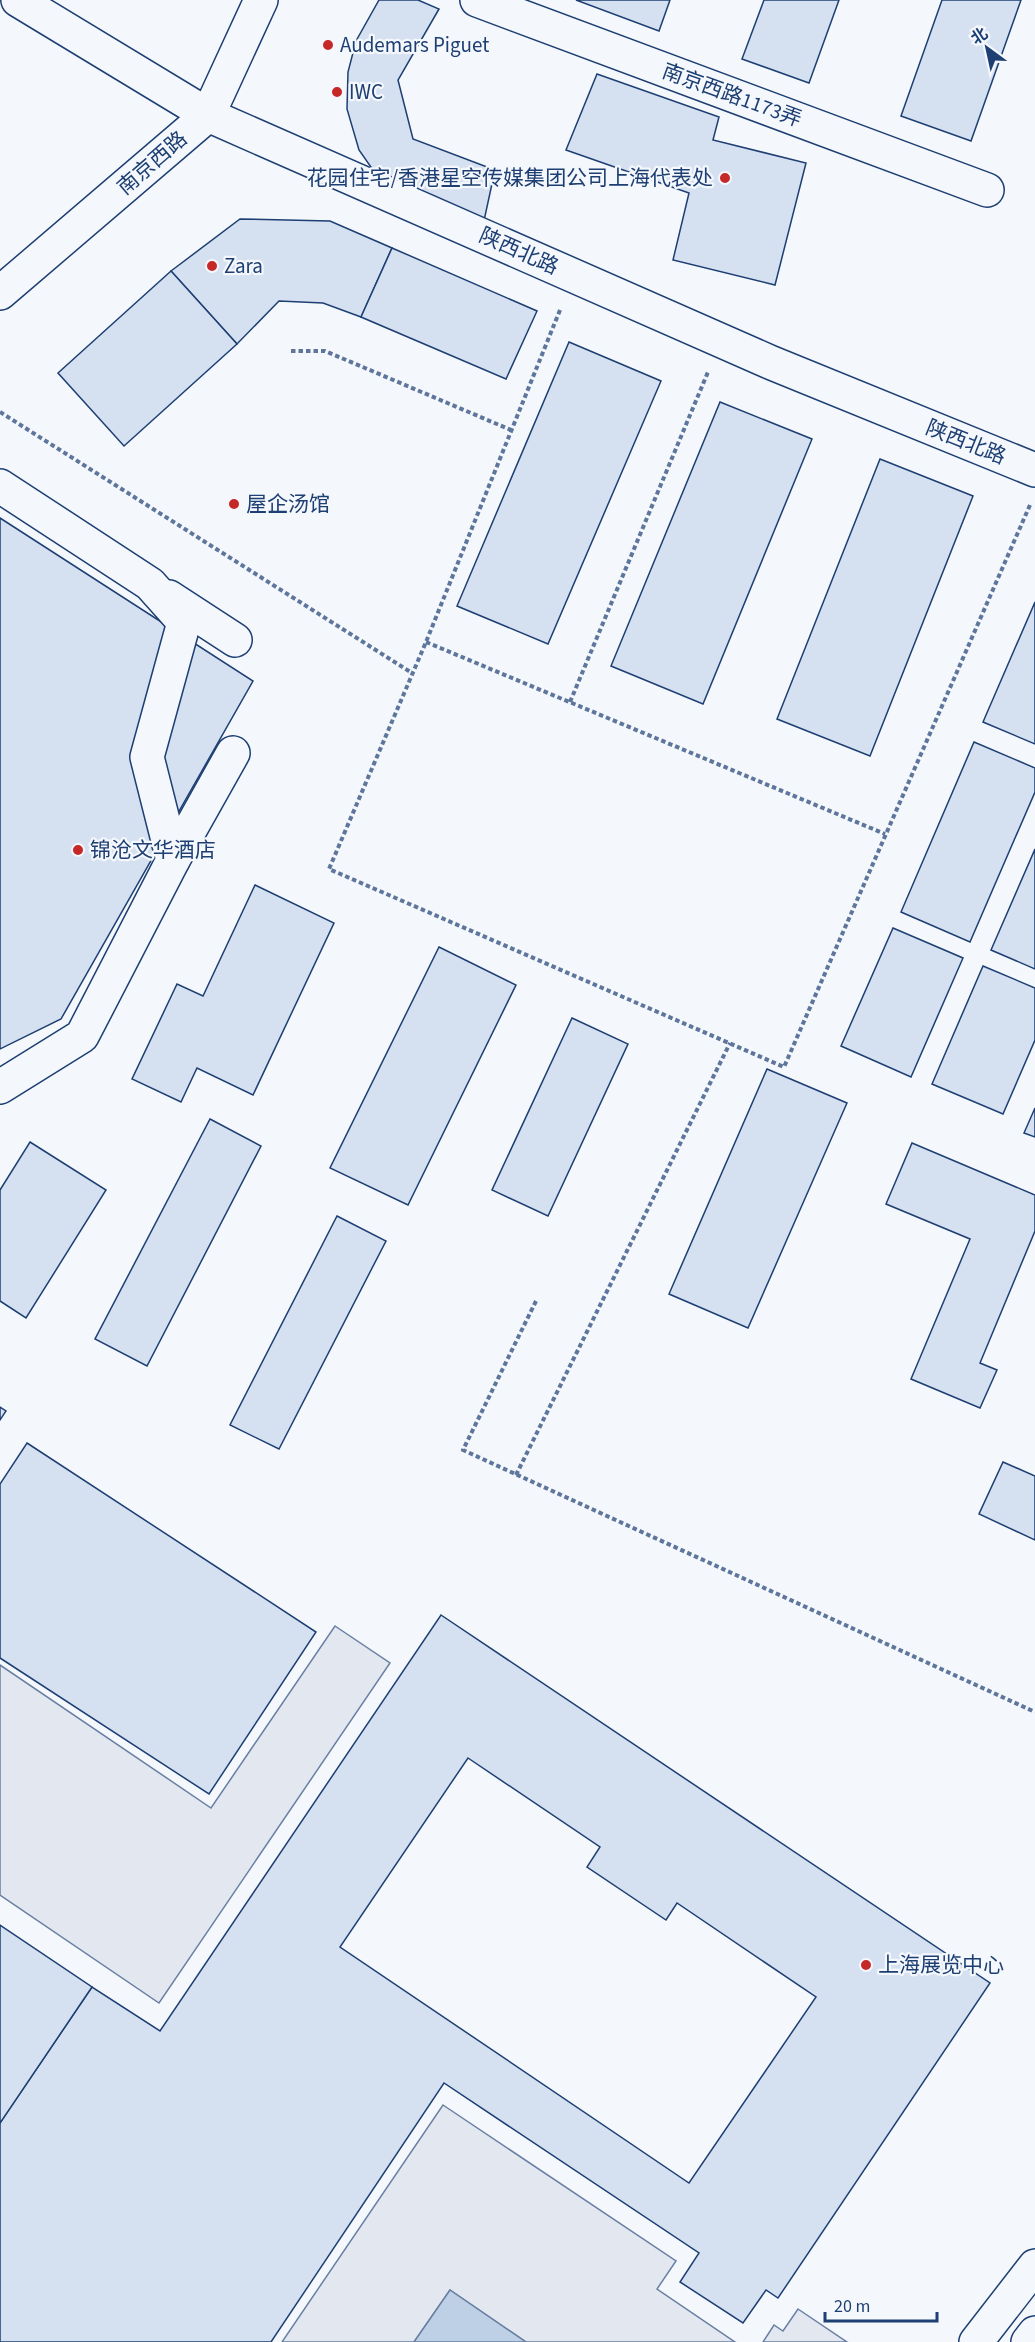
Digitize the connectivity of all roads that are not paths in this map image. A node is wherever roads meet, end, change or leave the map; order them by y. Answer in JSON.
{"nodes":[{"id":1,"x":18,"y":0,"type":"edge"},
{"id":2,"x":261,"y":0,"type":"edge"},
{"id":3,"x":477,"y":0,"type":"edge"},
{"id":4,"x":208,"y":115,"type":"junction"},
{"id":5,"x":987,"y":190,"type":"dead end"},
{"id":6,"x":0,"y":293,"type":"edge"},
{"id":7,"x":0,"y":486,"type":"edge"},
{"id":8,"x":1033,"y":486,"type":"edge"},
{"id":9,"x":150,"y":584,"type":"junction"},
{"id":10,"x":235,"y":640,"type":"dead end"},
{"id":11,"x":233,"y":753,"type":"dead end"},
{"id":12,"x":173,"y":860,"type":"junction"},
{"id":13,"x":0,"y":1087,"type":"edge"},
{"id":14,"x":1035,"y":2266,"type":"edge"},
{"id":15,"x":1035,"y":2333,"type":"edge"},
{"id":16,"x":976,"y":2342,"type":"edge"},
{"id":17,"x":1028,"y":2342,"type":"edge"}],
"edges":[{"from":1,"to":4,"type":"main road","name":"陕西北路"},
{"from":2,"to":4,"type":"main road","name":"南京西路"},
{"from":3,"to":5,"type":"main road","name":"南京西路1173弄"},
{"from":4,"to":6,"type":"main road","name":"南京西路"},
{"from":4,"to":8,"type":"main road","name":"陕西北路"},
{"from":7,"to":9,"type":"main road"},
{"from":9,"to":10,"type":"main road"},
{"from":9,"to":12,"type":"main road"},
{"from":11,"to":12,"type":"main road"},
{"from":12,"to":13,"type":"main road"},
{"from":14,"to":16,"type":"main road"},
{"from":15,"to":17,"type":"main road"}]}
